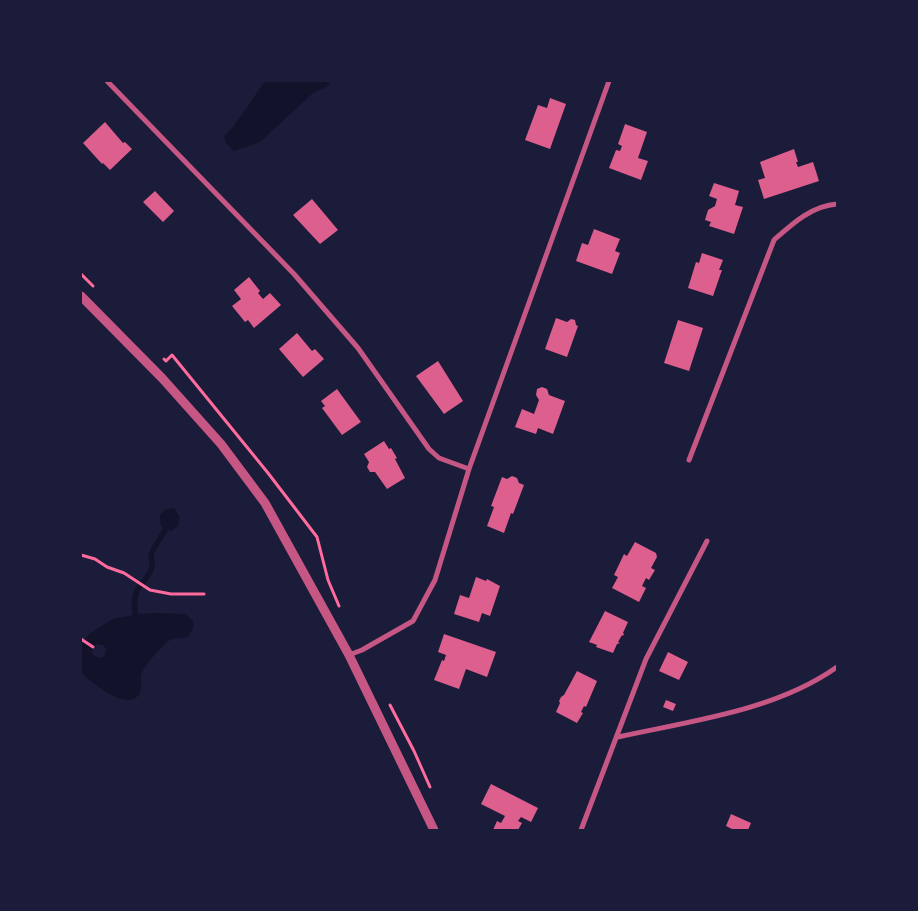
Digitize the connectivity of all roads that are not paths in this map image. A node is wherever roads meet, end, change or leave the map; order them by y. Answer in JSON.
{"nodes":[{"id":1,"x":107,"y":81,"type":"edge"},
{"id":2,"x":609,"y":81,"type":"edge"},
{"id":3,"x":837,"y":204,"type":"edge"},
{"id":4,"x":81,"y":296,"type":"edge"},
{"id":5,"x":689,"y":460,"type":"dead end"},
{"id":6,"x":470,"y":469,"type":"junction"},
{"id":7,"x":707,"y":541,"type":"dead end"},
{"id":8,"x":349,"y":655,"type":"junction"},
{"id":9,"x":837,"y":667,"type":"edge"},
{"id":10,"x":618,"y":737,"type":"junction"},
{"id":11,"x":434,"y":830,"type":"edge"},
{"id":12,"x":581,"y":830,"type":"edge"}],
"edges":[{"from":1,"to":6,"type":"street"},
{"from":2,"to":6,"type":"street"},
{"from":3,"to":5,"type":"street"},
{"from":4,"to":8,"type":"street"},
{"from":6,"to":8,"type":"street"},
{"from":7,"to":10,"type":"street"},
{"from":8,"to":11,"type":"street"},
{"from":9,"to":10,"type":"street"},
{"from":10,"to":12,"type":"street"}]}
